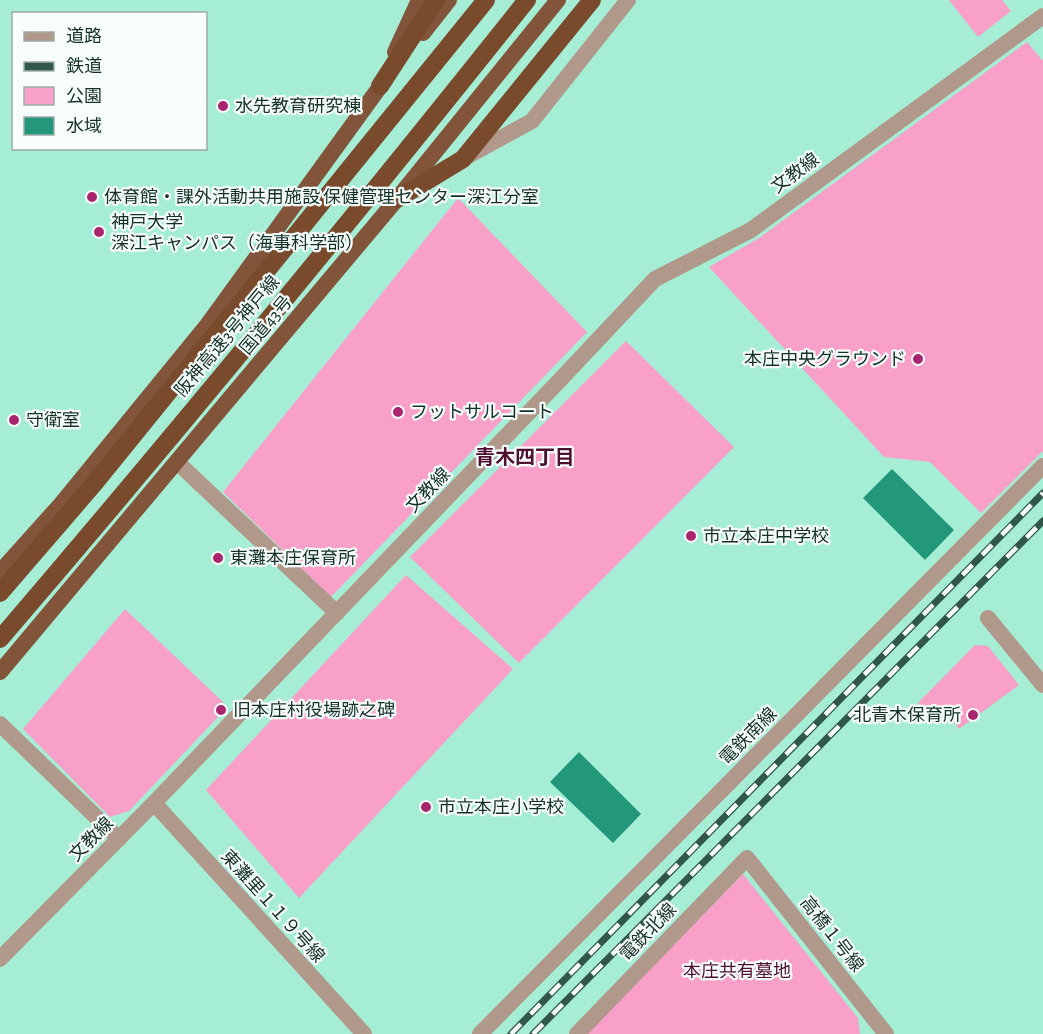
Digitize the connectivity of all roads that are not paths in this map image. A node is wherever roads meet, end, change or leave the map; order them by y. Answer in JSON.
{"nodes":[{"id":1,"x":419,"y":0,"type":"edge"},
{"id":2,"x":436,"y":0,"type":"edge"},
{"id":3,"x":449,"y":0,"type":"edge"},
{"id":4,"x":486,"y":0,"type":"edge"},
{"id":5,"x":527,"y":0,"type":"edge"},
{"id":6,"x":558,"y":0,"type":"edge"},
{"id":7,"x":628,"y":0,"type":"edge"},
{"id":8,"x":588,"y":6,"type":"edge"},
{"id":9,"x":1043,"y":16,"type":"edge"},
{"id":10,"x":380,"y":86,"type":"junction"},
{"id":11,"x":463,"y":159,"type":"junction"},
{"id":12,"x":397,"y":199,"type":"junction"},
{"id":13,"x":177,"y":462,"type":"junction"},
{"id":14,"x":1043,"y":466,"type":"edge"},
{"id":15,"x":0,"y":572,"type":"edge"},
{"id":16,"x":0,"y":593,"type":"edge"},
{"id":17,"x":337,"y":613,"type":"junction"},
{"id":18,"x":988,"y":618,"type":"dead end"},
{"id":19,"x":0,"y":639,"type":"edge"},
{"id":20,"x":0,"y":672,"type":"edge"},
{"id":21,"x":1043,"y":685,"type":"edge"},
{"id":22,"x":0,"y":724,"type":"edge"},
{"id":23,"x":154,"y":803,"type":"junction"},
{"id":24,"x":118,"y":839,"type":"junction"},
{"id":25,"x":747,"y":858,"type":"joint"},
{"id":26,"x":0,"y":959,"type":"edge"},
{"id":27,"x":364,"y":1034,"type":"edge"},
{"id":28,"x":480,"y":1034,"type":"edge"},
{"id":29,"x":577,"y":1034,"type":"edge"},
{"id":30,"x":886,"y":1034,"type":"edge"}],
"edges":[{"from":1,"to":10,"type":"highway"},
{"from":2,"to":10,"type":"highway"},
{"from":3,"to":10,"type":"highway"},
{"from":4,"to":16,"type":"highway","name":"阪神高速3号神戸線"},
{"from":5,"to":19,"type":"highway","name":"阪神高速3号神戸線"},
{"from":6,"to":12,"type":"highway","name":"国道43号"},
{"from":7,"to":11,"type":"street"},
{"from":8,"to":11,"type":"highway"},
{"from":9,"to":17,"type":"street","name":"文教線"},
{"from":10,"to":15,"type":"highway"},
{"from":11,"to":12,"type":"highway"},
{"from":12,"to":13,"type":"highway","name":"国道43号"},
{"from":13,"to":17,"type":"street"},
{"from":13,"to":20,"type":"highway","name":"国道43号"},
{"from":14,"to":28,"type":"street","name":"電鉄南線"},
{"from":17,"to":23,"type":"street","name":"文教線"},
{"from":18,"to":21,"type":"street"},
{"from":22,"to":24,"type":"street"},
{"from":23,"to":24,"type":"street","name":"文教線"},
{"from":23,"to":27,"type":"street","name":"東灘里１１９号線"},
{"from":24,"to":26,"type":"street","name":"文教線"},
{"from":25,"to":29,"type":"street","name":"電鉄北線"},
{"from":25,"to":30,"type":"street","name":"高橋１号線"}]}
